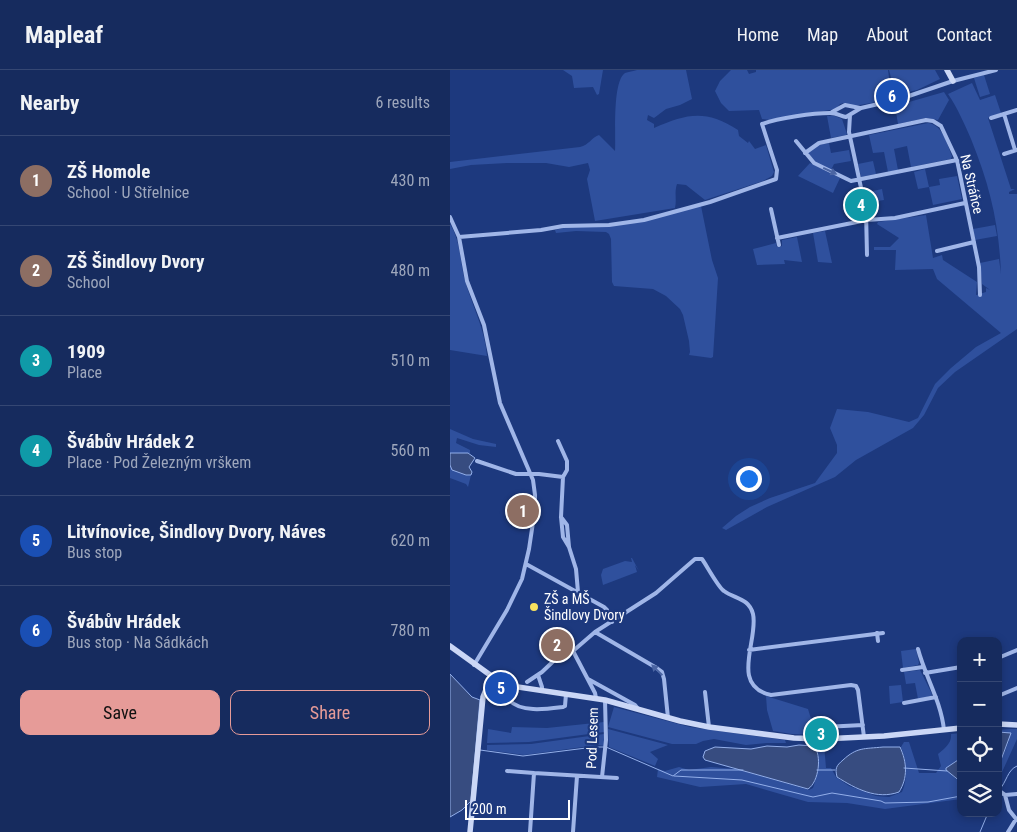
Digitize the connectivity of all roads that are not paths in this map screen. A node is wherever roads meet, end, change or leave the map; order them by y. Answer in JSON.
{"nodes":[{"id":1,"x":947,"y":70,"type":"edge"},
{"id":2,"x":996,"y":70,"type":"edge"},
{"id":3,"x":983,"y":71,"type":"edge"},
{"id":4,"x":953,"y":80,"type":"junction"},
{"id":5,"x":849,"y":106,"type":"junction"},
{"id":6,"x":840,"y":108,"type":"junction"},
{"id":7,"x":861,"y":108,"type":"junction"},
{"id":8,"x":1017,"y":110,"type":"edge"},
{"id":9,"x":830,"y":113,"type":"junction"},
{"id":10,"x":850,"y":114,"type":"junction"},
{"id":11,"x":1004,"y":114,"type":"junction"},
{"id":12,"x":842,"y":116,"type":"junction"},
{"id":13,"x":991,"y":118,"type":"dead end"},
{"id":14,"x":848,"y":125,"type":"junction"},
{"id":15,"x":850,"y":136,"type":"junction"},
{"id":16,"x":796,"y":141,"type":"dead end"},
{"id":17,"x":1016,"y":150,"type":"edge"},
{"id":18,"x":805,"y":153,"type":"junction"},
{"id":19,"x":1004,"y":154,"type":"dead end"},
{"id":20,"x":956,"y":160,"type":"junction"},
{"id":21,"x":860,"y":181,"type":"junction"},
{"id":22,"x":966,"y":203,"type":"junction"},
{"id":23,"x":771,"y":209,"type":"dead end"},
{"id":24,"x":450,"y":218,"type":"edge"},
{"id":25,"x":867,"y":220,"type":"junction"},
{"id":26,"x":459,"y":237,"type":"junction"},
{"id":27,"x":777,"y":238,"type":"junction"},
{"id":28,"x":974,"y":242,"type":"junction"},
{"id":29,"x":779,"y":245,"type":"dead end"},
{"id":30,"x":937,"y":251,"type":"dead end"},
{"id":31,"x":867,"y":255,"type":"dead end"},
{"id":32,"x":987,"y":290,"type":"dead end"},
{"id":33,"x":558,"y":441,"type":"dead end"},
{"id":34,"x":477,"y":461,"type":"dead end"},
{"id":35,"x":530,"y":474,"type":"junction"},
{"id":36,"x":563,"y":477,"type":"junction"},
{"id":37,"x":526,"y":564,"type":"junction"},
{"id":38,"x":578,"y":592,"type":"junction"},
{"id":39,"x":612,"y":622,"type":"junction"},
{"id":40,"x":595,"y":632,"type":"junction"},
{"id":41,"x":877,"y":633,"type":"junction"},
{"id":42,"x":883,"y":633,"type":"dead end"},
{"id":43,"x":878,"y":641,"type":"dead end"},
{"id":44,"x":450,"y":646,"type":"edge"},
{"id":45,"x":918,"y":649,"type":"dead end"},
{"id":46,"x":749,"y":650,"type":"junction"},
{"id":47,"x":1017,"y":650,"type":"edge"},
{"id":48,"x":573,"y":651,"type":"junction"},
{"id":49,"x":1002,"y":656,"type":"edge"},
{"id":50,"x":474,"y":665,"type":"junction"},
{"id":51,"x":923,"y":667,"type":"junction"},
{"id":52,"x":957,"y":668,"type":"edge"},
{"id":53,"x":902,"y":670,"type":"dead end"},
{"id":54,"x":925,"y":673,"type":"junction"},
{"id":55,"x":538,"y":674,"type":"junction"},
{"id":56,"x":588,"y":679,"type":"junction"},
{"id":57,"x":489,"y":680,"type":"junction"},
{"id":58,"x":527,"y":682,"type":"dead end"},
{"id":59,"x":511,"y":687,"type":"junction"},
{"id":60,"x":1017,"y":688,"type":"edge"},
{"id":61,"x":542,"y":691,"type":"junction"},
{"id":62,"x":704,"y":692,"type":"dead end"},
{"id":63,"x":566,"y":694,"type":"junction"},
{"id":64,"x":1002,"y":694,"type":"edge"},
{"id":65,"x":508,"y":696,"type":"junction"},
{"id":66,"x":596,"y":698,"type":"junction"},
{"id":67,"x":936,"y":698,"type":"junction"},
{"id":68,"x":605,"y":700,"type":"junction"},
{"id":69,"x":904,"y":703,"type":"dead end"},
{"id":70,"x":639,"y":710,"type":"junction"},
{"id":71,"x":668,"y":718,"type":"junction"},
{"id":72,"x":863,"y":724,"type":"junction"},
{"id":73,"x":1002,"y":724,"type":"edge"},
{"id":74,"x":1017,"y":725,"type":"edge"},
{"id":75,"x":709,"y":726,"type":"junction"},
{"id":76,"x":824,"y":726,"type":"dead end"},
{"id":77,"x":957,"y":728,"type":"edge"},
{"id":78,"x":944,"y":730,"type":"junction"},
{"id":79,"x":864,"y":737,"type":"junction"},
{"id":80,"x":507,"y":771,"type":"dead end"},
{"id":81,"x":534,"y":773,"type":"junction"},
{"id":82,"x":577,"y":776,"type":"junction"},
{"id":83,"x":602,"y":777,"type":"junction"},
{"id":84,"x":617,"y":778,"type":"dead end"},
{"id":85,"x":1002,"y":793,"type":"edge"},
{"id":86,"x":1017,"y":794,"type":"edge"},
{"id":87,"x":1005,"y":795,"type":"junction"},
{"id":88,"x":1016,"y":819,"type":"edge"},
{"id":89,"x":470,"y":832,"type":"edge"},
{"id":90,"x":530,"y":832,"type":"edge"},
{"id":91,"x":573,"y":832,"type":"edge"},
{"id":92,"x":1008,"y":832,"type":"edge"}],
"edges":[{"from":1,"to":4,"type":"street"},
{"from":2,"to":3,"type":"street"},
{"from":3,"to":4,"type":"street"},
{"from":4,"to":7,"type":"street"},
{"from":5,"to":6,"type":"street"},
{"from":5,"to":7,"type":"street"},
{"from":5,"to":10,"type":"street"},
{"from":6,"to":9,"type":"street"},
{"from":6,"to":12,"type":"street"},
{"from":7,"to":10,"type":"street"},
{"from":8,"to":11,"type":"street"},
{"from":9,"to":12,"type":"street"},
{"from":9,"to":26,"type":"street"},
{"from":10,"to":12,"type":"street"},
{"from":10,"to":14,"type":"street"},
{"from":11,"to":13,"type":"street"},
{"from":11,"to":17,"type":"street"},
{"from":12,"to":14,"type":"street"},
{"from":14,"to":15,"type":"street"},
{"from":15,"to":18,"type":"street","name":"Na Stráňce"},
{"from":15,"to":20,"type":"street","name":"Na Stráňce"},
{"from":15,"to":21,"type":"street"},
{"from":16,"to":18,"type":"street"},
{"from":17,"to":19,"type":"street"},
{"from":18,"to":21,"type":"street","one_way":true},
{"from":20,"to":21,"type":"street"},
{"from":20,"to":22,"type":"street","name":"Na Stráňce"},
{"from":21,"to":25,"type":"street"},
{"from":22,"to":25,"type":"street"},
{"from":22,"to":28,"type":"street","name":"Na Stráňce"},
{"from":23,"to":27,"type":"street"},
{"from":24,"to":26,"type":"street"},
{"from":25,"to":27,"type":"street"},
{"from":25,"to":31,"type":"street"},
{"from":26,"to":35,"type":"street"},
{"from":27,"to":29,"type":"street"},
{"from":28,"to":30,"type":"street"},
{"from":28,"to":32,"type":"street","name":"Na Stráňce"},
{"from":33,"to":36,"type":"street"},
{"from":34,"to":35,"type":"street"},
{"from":35,"to":36,"type":"street"},
{"from":35,"to":37,"type":"street"},
{"from":36,"to":38,"type":"street"},
{"from":37,"to":38,"type":"street"},
{"from":37,"to":50,"type":"street"},
{"from":38,"to":39,"type":"street"},
{"from":39,"to":40,"type":"street"},
{"from":39,"to":46,"type":"street"},
{"from":40,"to":48,"type":"street"},
{"from":71,"to":40,"type":"street","one_way":true},
{"from":41,"to":42,"type":"street"},
{"from":41,"to":43,"type":"street"},
{"from":41,"to":46,"type":"street"},
{"from":44,"to":50,"type":"street"},
{"from":45,"to":51,"type":"street"},
{"from":46,"to":72,"type":"street"},
{"from":47,"to":49,"type":"street"},
{"from":48,"to":55,"type":"street"},
{"from":48,"to":56,"type":"street"},
{"from":50,"to":57,"type":"street"},
{"from":51,"to":53,"type":"street"},
{"from":51,"to":54,"type":"street"},
{"from":52,"to":54,"type":"street"},
{"from":54,"to":67,"type":"street"},
{"from":55,"to":58,"type":"street"},
{"from":55,"to":61,"type":"street"},
{"from":56,"to":66,"type":"street"},
{"from":56,"to":70,"type":"street"},
{"from":57,"to":59,"type":"street"},
{"from":57,"to":65,"type":"street"},
{"from":57,"to":89,"type":"street"},
{"from":59,"to":61,"type":"street"},
{"from":59,"to":65,"type":"street"},
{"from":60,"to":64,"type":"street"},
{"from":61,"to":63,"type":"street"},
{"from":62,"to":75,"type":"street"},
{"from":63,"to":65,"type":"street"},
{"from":63,"to":66,"type":"street"},
{"from":66,"to":68,"type":"street"},
{"from":67,"to":69,"type":"street"},
{"from":67,"to":78,"type":"street"},
{"from":68,"to":70,"type":"street"},
{"from":68,"to":83,"type":"street","name":"Pod Lesem"},
{"from":70,"to":71,"type":"street"},
{"from":71,"to":75,"type":"street"},
{"from":72,"to":76,"type":"street"},
{"from":72,"to":79,"type":"street"},
{"from":73,"to":74,"type":"street"},
{"from":75,"to":79,"type":"street"},
{"from":77,"to":78,"type":"street"},
{"from":78,"to":79,"type":"street"},
{"from":80,"to":81,"type":"street","name":"Pod Lesem"},
{"from":81,"to":82,"type":"street","name":"Pod Lesem"},
{"from":81,"to":90,"type":"street"},
{"from":82,"to":83,"type":"street","name":"Pod Lesem"},
{"from":82,"to":91,"type":"street","name":"Pod Lesem"},
{"from":83,"to":84,"type":"street","name":"Pod Lesem"},
{"from":85,"to":87,"type":"street"},
{"from":86,"to":87,"type":"street"},
{"from":87,"to":88,"type":"street"},
{"from":88,"to":92,"type":"street"}]}
